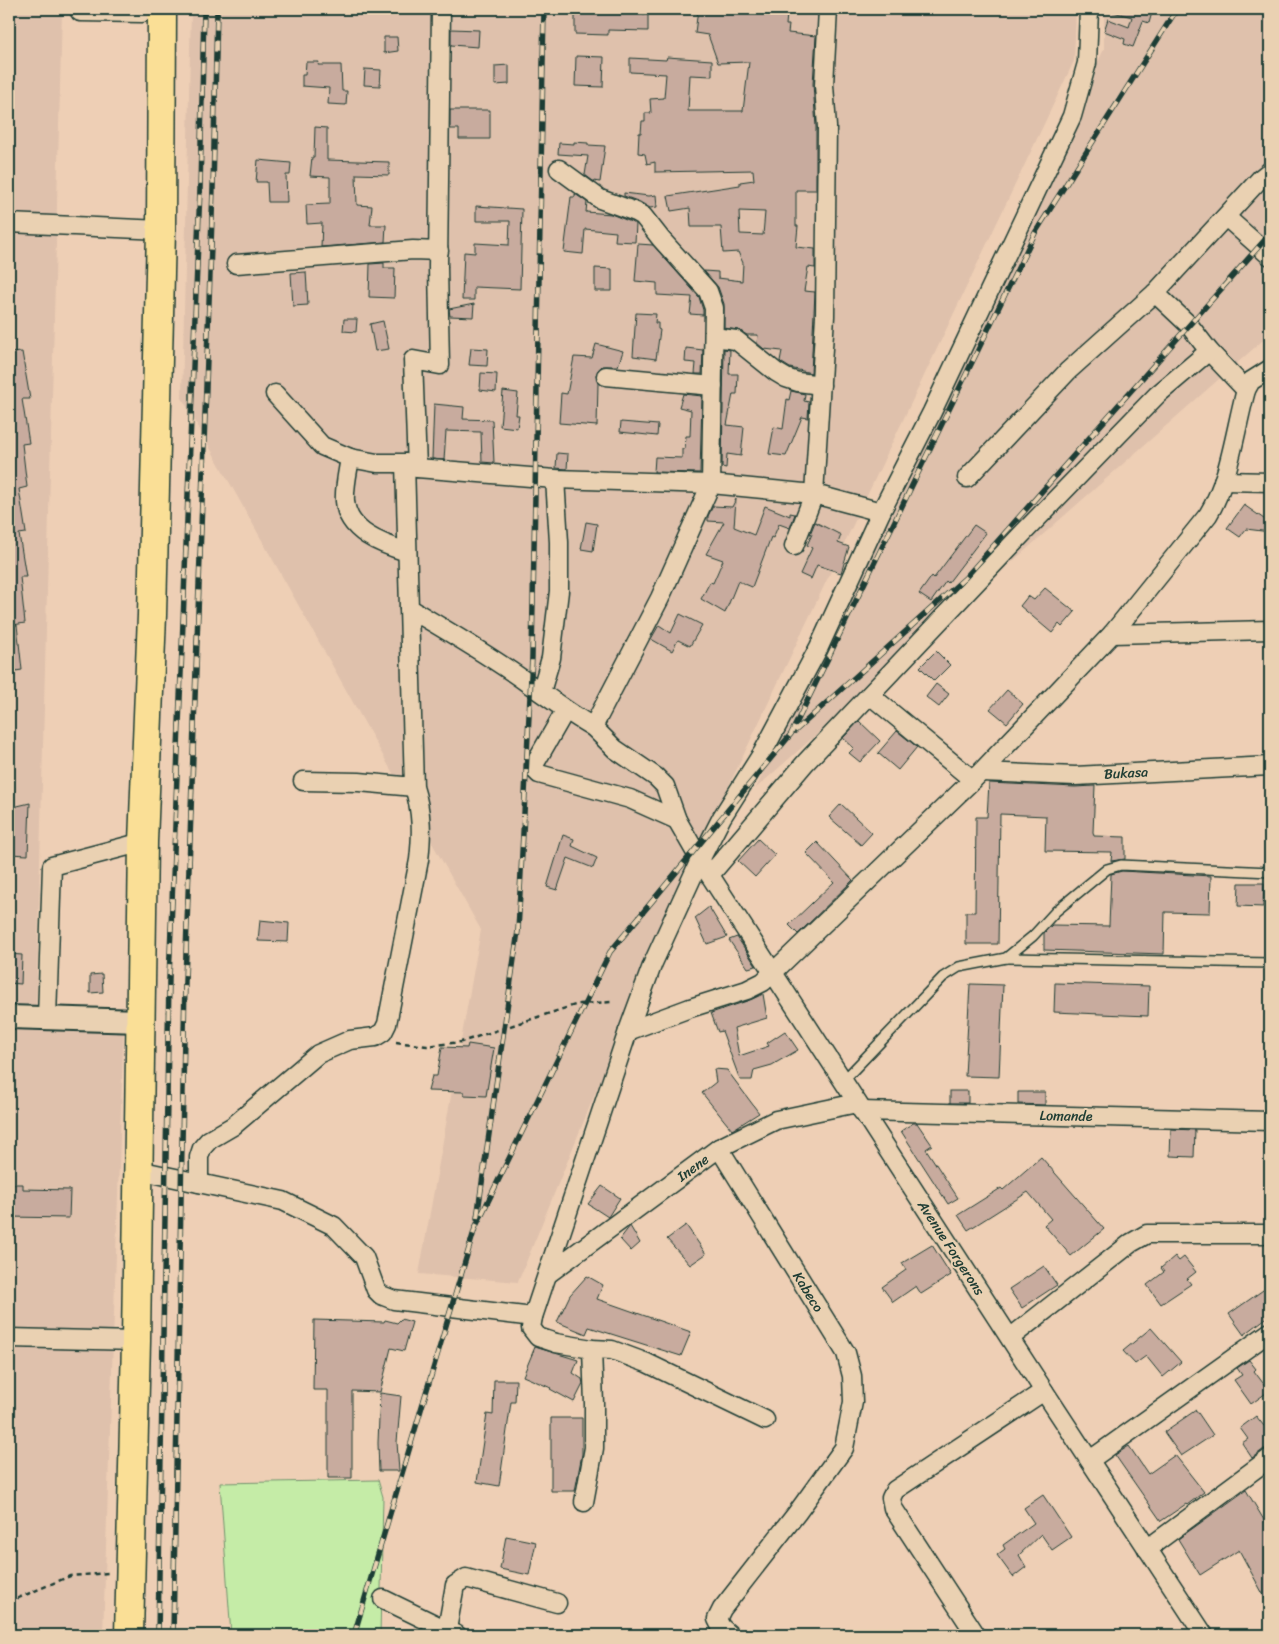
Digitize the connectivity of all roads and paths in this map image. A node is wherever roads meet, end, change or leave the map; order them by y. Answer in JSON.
{"nodes":[{"id":1,"x":441,"y":9,"type":"edge"},
{"id":2,"x":828,"y":9,"type":"edge"},
{"id":3,"x":1089,"y":9,"type":"edge"},
{"id":4,"x":80,"y":12,"type":"dead end"},
{"id":5,"x":151,"y":16,"type":"edge"},
{"id":6,"x":559,"y":169,"type":"dead end"},
{"id":7,"x":1270,"y":171,"type":"edge"},
{"id":8,"x":1226,"y":217,"type":"junction"},
{"id":9,"x":9,"y":222,"type":"edge"},
{"id":10,"x":161,"y":230,"type":"junction"},
{"id":11,"x":439,"y":251,"type":"junction"},
{"id":12,"x":1270,"y":256,"type":"edge"},
{"id":13,"x":236,"y":264,"type":"dead end"},
{"id":14,"x":1155,"y":293,"type":"junction"},
{"id":15,"x":714,"y":337,"type":"junction"},
{"id":16,"x":1209,"y":351,"type":"junction"},
{"id":17,"x":1270,"y":369,"type":"edge"},
{"id":18,"x":606,"y":376,"type":"dead end"},
{"id":19,"x":821,"y":385,"type":"junction"},
{"id":20,"x":713,"y":386,"type":"junction"},
{"id":21,"x":1246,"y":390,"type":"junction"},
{"id":22,"x":275,"y":394,"type":"dead end"},
{"id":23,"x":350,"y":458,"type":"junction"},
{"id":24,"x":411,"y":466,"type":"junction"},
{"id":25,"x":555,"y":478,"type":"junction"},
{"id":26,"x":967,"y":478,"type":"dead end"},
{"id":27,"x":1223,"y":481,"type":"junction"},
{"id":28,"x":1270,"y":482,"type":"edge"},
{"id":29,"x":711,"y":484,"type":"junction"},
{"id":30,"x":814,"y":494,"type":"junction"},
{"id":31,"x":882,"y":512,"type":"junction"},
{"id":32,"x":794,"y":546,"type":"dead end"},
{"id":33,"x":407,"y":552,"type":"junction"},
{"id":34,"x":409,"y":608,"type":"junction"},
{"id":35,"x":1270,"y":630,"type":"edge"},
{"id":36,"x":1112,"y":634,"type":"junction"},
{"id":37,"x":541,"y":692,"type":"junction"},
{"id":38,"x":870,"y":695,"type":"junction"},
{"id":39,"x":565,"y":711,"type":"junction"},
{"id":40,"x":593,"y":728,"type":"junction"},
{"id":41,"x":1270,"y":766,"type":"edge"},
{"id":42,"x":977,"y":776,"type":"junction"},
{"id":43,"x":303,"y":781,"type":"dead end"},
{"id":44,"x":414,"y":787,"type":"junction"},
{"id":45,"x":677,"y":820,"type":"junction"},
{"id":46,"x":143,"y":842,"type":"junction"},
{"id":47,"x":705,"y":868,"type":"junction"},
{"id":48,"x":1270,"y":872,"type":"edge"},
{"id":49,"x":1006,"y":958,"type":"junction"},
{"id":50,"x":1270,"y":963,"type":"edge"},
{"id":51,"x":774,"y":972,"type":"junction"},
{"id":52,"x":612,"y":1002,"type":"dead end"},
{"id":53,"x":9,"y":1016,"type":"edge"},
{"id":54,"x":47,"y":1018,"type":"junction"},
{"id":55,"x":140,"y":1021,"type":"junction"},
{"id":56,"x":628,"y":1031,"type":"junction"},
{"id":57,"x":389,"y":1041,"type":"dead end"},
{"id":58,"x":843,"y":1081,"type":"junction"},
{"id":59,"x":859,"y":1107,"type":"junction"},
{"id":60,"x":1270,"y":1121,"type":"edge"},
{"id":61,"x":719,"y":1148,"type":"junction"},
{"id":62,"x":138,"y":1170,"type":"junction"},
{"id":63,"x":199,"y":1183,"type":"junction"},
{"id":64,"x":1270,"y":1234,"type":"edge"},
{"id":65,"x":548,"y":1274,"type":"junction"},
{"id":66,"x":533,"y":1317,"type":"junction"},
{"id":67,"x":1270,"y":1332,"type":"edge"},
{"id":68,"x":9,"y":1338,"type":"edge"},
{"id":69,"x":1010,"y":1338,"type":"junction"},
{"id":70,"x":136,"y":1341,"type":"junction"},
{"id":71,"x":592,"y":1349,"type":"junction"},
{"id":72,"x":1044,"y":1392,"type":"junction"},
{"id":73,"x":765,"y":1420,"type":"dead end"},
{"id":74,"x":1270,"y":1458,"type":"edge"},
{"id":75,"x":1090,"y":1460,"type":"junction"},
{"id":76,"x":584,"y":1502,"type":"dead end"},
{"id":77,"x":1147,"y":1549,"type":"junction"},
{"id":78,"x":130,"y":1571,"type":"junction"},
{"id":79,"x":383,"y":1599,"type":"dead end"},
{"id":80,"x":9,"y":1602,"type":"edge"},
{"id":81,"x":557,"y":1603,"type":"dead end"},
{"id":82,"x":450,"y":1634,"type":"edge"},
{"id":83,"x":129,"y":1635,"type":"edge"},
{"id":84,"x":730,"y":1635,"type":"edge"},
{"id":85,"x":976,"y":1635,"type":"edge"},
{"id":86,"x":1198,"y":1635,"type":"edge"}],
"edges":[{"from":1,"to":11,"type":"street"},
{"from":2,"to":19,"type":"street"},
{"from":3,"to":31,"type":"street"},
{"from":4,"to":5,"type":"street"},
{"from":5,"to":10,"type":"main road"},
{"from":6,"to":15,"type":"street"},
{"from":7,"to":8,"type":"street"},
{"from":8,"to":12,"type":"street"},
{"from":8,"to":14,"type":"street"},
{"from":9,"to":10,"type":"street"},
{"from":10,"to":46,"type":"main road"},
{"from":11,"to":13,"type":"street"},
{"from":11,"to":24,"type":"street"},
{"from":14,"to":16,"type":"street"},
{"from":14,"to":26,"type":"street"},
{"from":15,"to":19,"type":"street"},
{"from":15,"to":20,"type":"street"},
{"from":16,"to":21,"type":"street"},
{"from":16,"to":38,"type":"street"},
{"from":17,"to":21,"type":"street"},
{"from":18,"to":20,"type":"street"},
{"from":19,"to":30,"type":"street"},
{"from":20,"to":29,"type":"street"},
{"from":21,"to":27,"type":"street"},
{"from":22,"to":23,"type":"street"},
{"from":23,"to":24,"type":"street"},
{"from":23,"to":33,"type":"street"},
{"from":24,"to":25,"type":"street"},
{"from":24,"to":33,"type":"street"},
{"from":25,"to":29,"type":"street"},
{"from":25,"to":37,"type":"street"},
{"from":27,"to":28,"type":"street"},
{"from":27,"to":36,"type":"street"},
{"from":29,"to":30,"type":"street"},
{"from":29,"to":40,"type":"street"},
{"from":30,"to":31,"type":"street"},
{"from":30,"to":32,"type":"street"},
{"from":31,"to":47,"type":"street"},
{"from":33,"to":34,"type":"street"},
{"from":34,"to":37,"type":"street","name":"Avenue Forgerons"},
{"from":34,"to":44,"type":"street"},
{"from":35,"to":36,"type":"street"},
{"from":36,"to":42,"type":"street"},
{"from":37,"to":39,"type":"street","name":"Avenue Forgerons"},
{"from":38,"to":42,"type":"street"},
{"from":38,"to":47,"type":"street"},
{"from":39,"to":40,"type":"street","name":"Avenue Forgerons"},
{"from":39,"to":45,"type":"street"},
{"from":40,"to":45,"type":"street","name":"Avenue Forgerons"},
{"from":41,"to":42,"type":"street","name":"Bukasa"},
{"from":42,"to":51,"type":"street"},
{"from":43,"to":44,"type":"street"},
{"from":44,"to":63,"type":"street"},
{"from":45,"to":47,"type":"street","name":"Avenue Forgerons"},
{"from":46,"to":54,"type":"street"},
{"from":46,"to":55,"type":"main road"},
{"from":47,"to":51,"type":"street","name":"Avenue Forgerons"},
{"from":47,"to":56,"type":"street"},
{"from":48,"to":49,"type":"lane"},
{"from":49,"to":50,"type":"lane"},
{"from":49,"to":58,"type":"lane"},
{"from":51,"to":56,"type":"street"},
{"from":51,"to":58,"type":"street","name":"Avenue Forgerons"},
{"from":52,"to":57,"type":"path"},
{"from":53,"to":54,"type":"street"},
{"from":54,"to":55,"type":"street"},
{"from":55,"to":62,"type":"main road"},
{"from":56,"to":65,"type":"street"},
{"from":58,"to":59,"type":"street","name":"Avenue Forgerons"},
{"from":59,"to":60,"type":"street","name":"Lomande"},
{"from":59,"to":61,"type":"street","name":"Inene"},
{"from":59,"to":69,"type":"street","name":"Avenue Forgerons"},
{"from":61,"to":65,"type":"street","name":"Inene"},
{"from":61,"to":84,"type":"street","name":"Kabeco"},
{"from":62,"to":63,"type":"street"},
{"from":62,"to":70,"type":"main road"},
{"from":63,"to":66,"type":"street"},
{"from":64,"to":69,"type":"street"},
{"from":65,"to":66,"type":"street"},
{"from":66,"to":71,"type":"street"},
{"from":67,"to":75,"type":"street"},
{"from":68,"to":70,"type":"street"},
{"from":69,"to":72,"type":"street","name":"Avenue Forgerons"},
{"from":70,"to":78,"type":"main road"},
{"from":71,"to":73,"type":"street"},
{"from":71,"to":76,"type":"street"},
{"from":72,"to":75,"type":"street","name":"Avenue Forgerons"},
{"from":72,"to":85,"type":"street"},
{"from":74,"to":77,"type":"street"},
{"from":75,"to":77,"type":"street","name":"Avenue Forgerons"},
{"from":77,"to":86,"type":"street","name":"Avenue Forgerons"},
{"from":78,"to":80,"type":"path"},
{"from":78,"to":83,"type":"main road"},
{"from":79,"to":82,"type":"street"},
{"from":81,"to":82,"type":"street"}]}
